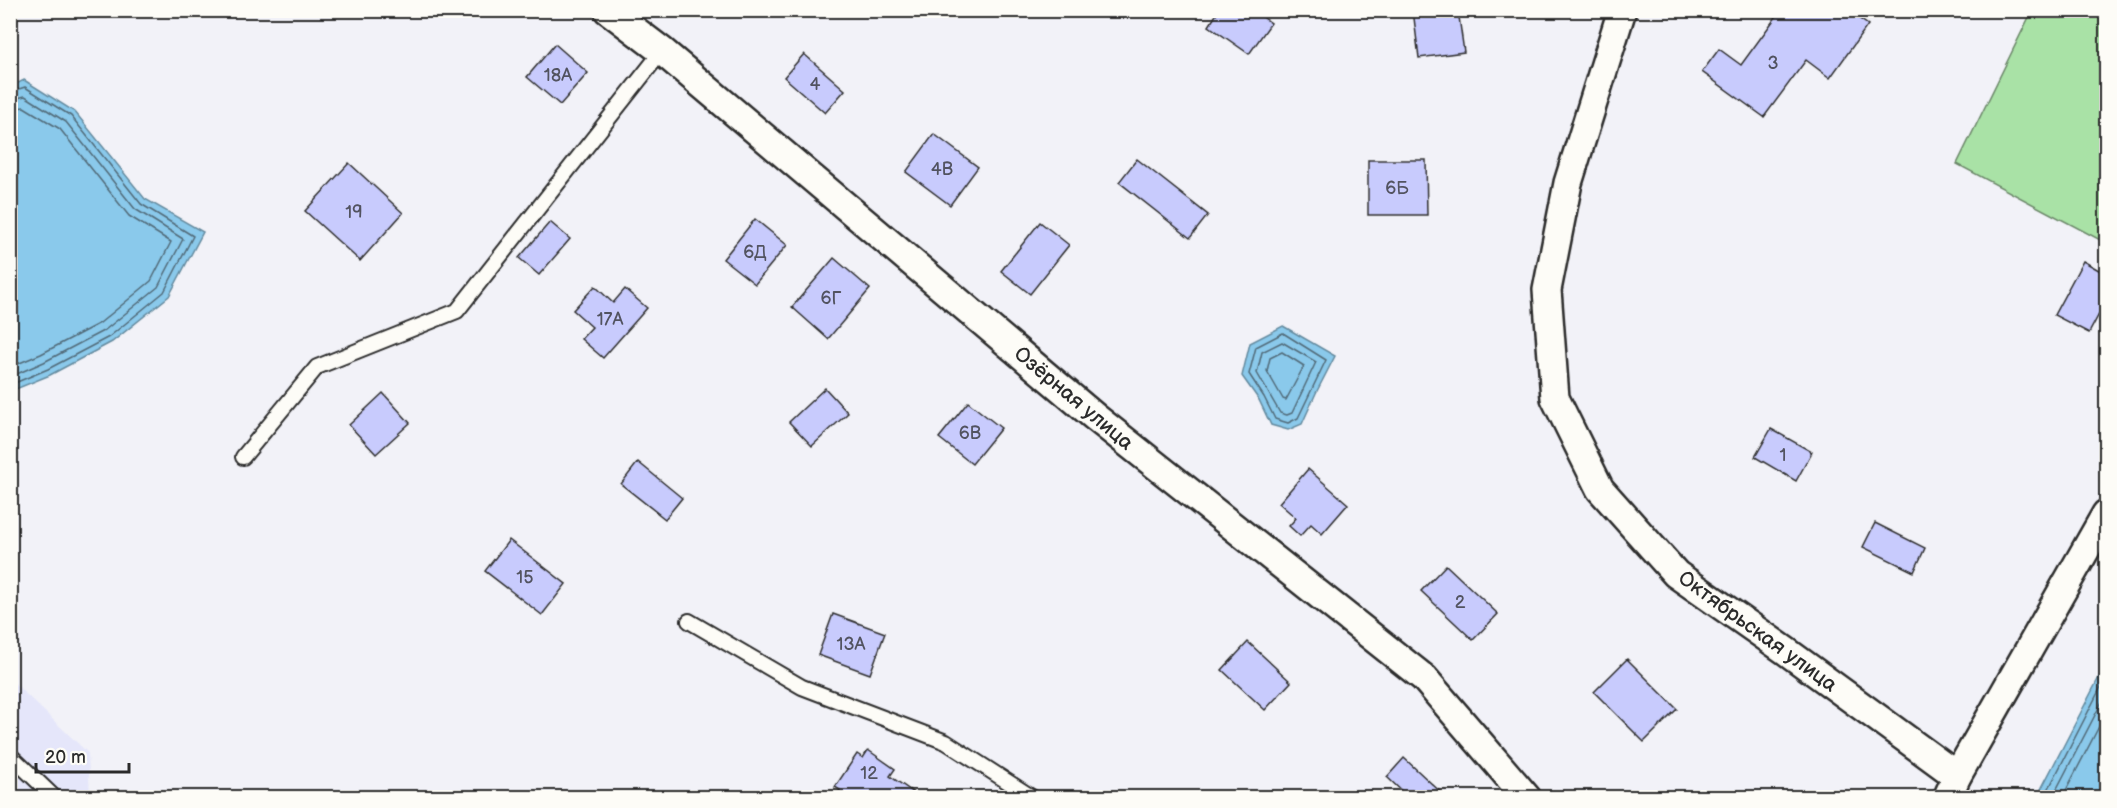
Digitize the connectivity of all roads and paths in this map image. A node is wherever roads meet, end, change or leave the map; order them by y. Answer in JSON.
{"nodes":[{"id":1,"x":608,"y":10,"type":"edge"},
{"id":2,"x":1622,"y":10,"type":"edge"},
{"id":3,"x":662,"y":51,"type":"junction"},
{"id":4,"x":243,"y":457,"type":"dead end"},
{"id":5,"x":2106,"y":514,"type":"edge"},
{"id":6,"x":689,"y":621,"type":"dead end"},
{"id":7,"x":10,"y":755,"type":"edge"},
{"id":8,"x":1952,"y":787,"type":"edge"},
{"id":9,"x":55,"y":798,"type":"edge"},
{"id":10,"x":1033,"y":798,"type":"edge"},
{"id":11,"x":1527,"y":798,"type":"edge"}],
"edges":[{"from":1,"to":3,"type":"street","name":"Озёрная улица"},
{"from":2,"to":8,"type":"street","name":"Октябрьская улица"},
{"from":3,"to":4,"type":"lane"},
{"from":3,"to":11,"type":"street","name":"Озёрная улица"},
{"from":5,"to":8,"type":"street"},
{"from":6,"to":10,"type":"lane"},
{"from":7,"to":9,"type":"lane"}]}
